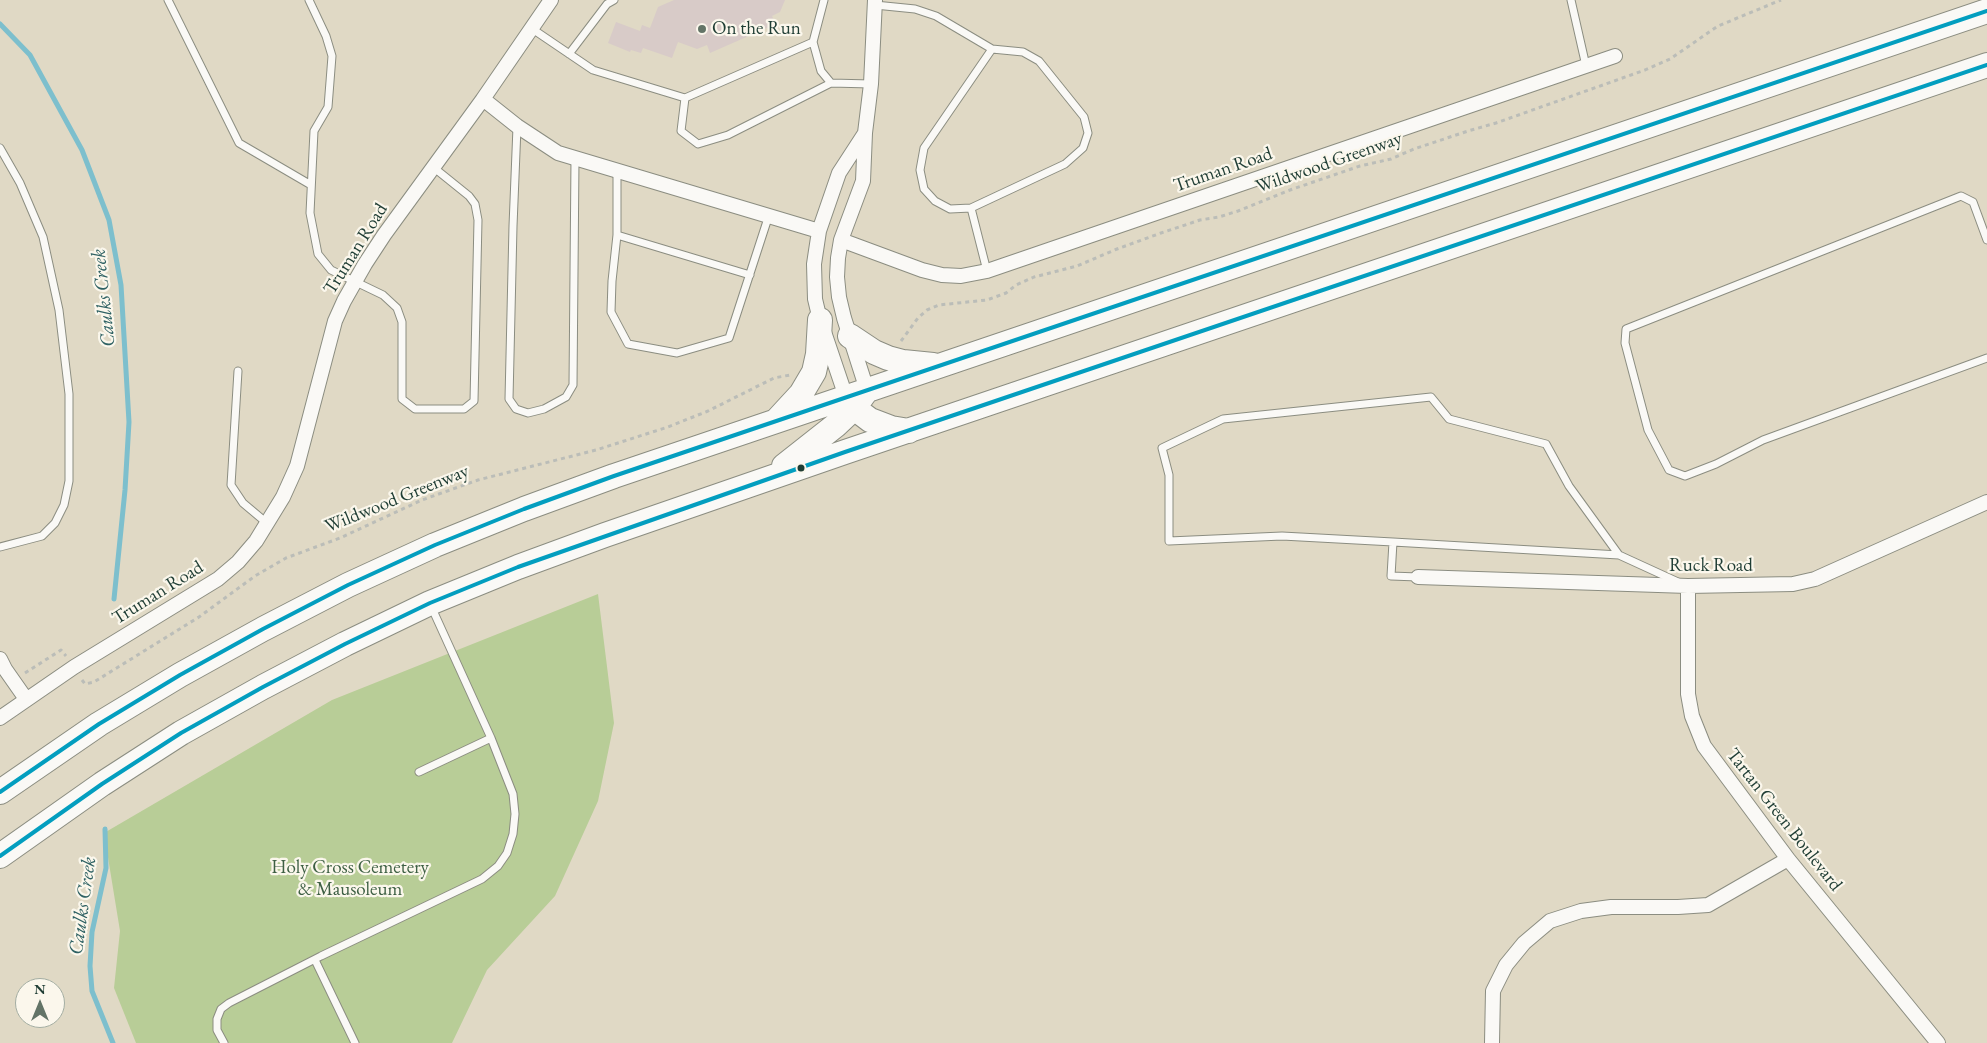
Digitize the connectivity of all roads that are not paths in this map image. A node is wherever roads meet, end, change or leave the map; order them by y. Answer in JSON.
{"nodes":[{"id":1,"x":168,"y":0,"type":"edge"},
{"id":2,"x":309,"y":0,"type":"edge"},
{"id":3,"x":551,"y":0,"type":"edge"},
{"id":4,"x":614,"y":0,"type":"edge"},
{"id":5,"x":824,"y":0,"type":"edge"},
{"id":6,"x":1570,"y":0,"type":"edge"},
{"id":7,"x":875,"y":2,"type":"edge"},
{"id":8,"x":1987,"y":11,"type":"edge"},
{"id":9,"x":531,"y":28,"type":"junction"},
{"id":10,"x":813,"y":42,"type":"junction"},
{"id":11,"x":992,"y":50,"type":"junction"},
{"id":12,"x":569,"y":54,"type":"junction"},
{"id":13,"x":1616,"y":56,"type":"dead end"},
{"id":14,"x":1586,"y":66,"type":"junction"},
{"id":15,"x":1987,"y":66,"type":"edge"},
{"id":16,"x":831,"y":83,"type":"junction"},
{"id":17,"x":872,"y":84,"type":"junction"},
{"id":18,"x":685,"y":98,"type":"junction"},
{"id":19,"x":483,"y":99,"type":"junction"},
{"id":20,"x":517,"y":126,"type":"junction"},
{"id":21,"x":865,"y":132,"type":"junction"},
{"id":22,"x":0,"y":148,"type":"edge"},
{"id":23,"x":575,"y":159,"type":"junction"},
{"id":24,"x":433,"y":168,"type":"junction"},
{"id":25,"x":617,"y":171,"type":"junction"},
{"id":26,"x":311,"y":185,"type":"junction"},
{"id":27,"x":971,"y":208,"type":"junction"},
{"id":28,"x":769,"y":215,"type":"junction"},
{"id":29,"x":819,"y":231,"type":"junction"},
{"id":30,"x":617,"y":235,"type":"junction"},
{"id":31,"x":841,"y":240,"type":"junction"},
{"id":32,"x":1987,"y":240,"type":"edge"},
{"id":33,"x":987,"y":271,"type":"junction"},
{"id":34,"x":750,"y":274,"type":"junction"},
{"id":35,"x":354,"y":282,"type":"junction"},
{"id":36,"x":820,"y":320,"type":"junction"},
{"id":37,"x":850,"y":336,"type":"junction"},
{"id":38,"x":1987,"y":358,"type":"edge"},
{"id":39,"x":942,"y":365,"type":"junction"},
{"id":40,"x":238,"y":371,"type":"dead end"},
{"id":41,"x":856,"y":399,"type":"junction"},
{"id":42,"x":776,"y":422,"type":"junction"},
{"id":43,"x":909,"y":431,"type":"junction"},
{"id":44,"x":764,"y":480,"type":"junction"},
{"id":45,"x":1987,"y":502,"type":"edge"},
{"id":46,"x":268,"y":524,"type":"junction"},
{"id":47,"x":1393,"y":542,"type":"junction"},
{"id":48,"x":0,"y":547,"type":"edge"},
{"id":49,"x":1619,"y":555,"type":"junction"},
{"id":50,"x":1418,"y":577,"type":"joint"},
{"id":51,"x":1688,"y":586,"type":"junction"},
{"id":52,"x":430,"y":603,"type":"junction"},
{"id":53,"x":0,"y":660,"type":"edge"},
{"id":54,"x":26,"y":699,"type":"junction"},
{"id":55,"x":0,"y":718,"type":"edge"},
{"id":56,"x":491,"y":738,"type":"junction"},
{"id":57,"x":419,"y":772,"type":"dead end"},
{"id":58,"x":0,"y":792,"type":"edge"},
{"id":59,"x":0,"y":856,"type":"edge"},
{"id":60,"x":1788,"y":859,"type":"junction"},
{"id":61,"x":315,"y":960,"type":"junction"},
{"id":62,"x":224,"y":1043,"type":"edge"},
{"id":63,"x":355,"y":1043,"type":"edge"},
{"id":64,"x":1492,"y":1043,"type":"edge"},
{"id":65,"x":1938,"y":1043,"type":"edge"}],
"edges":[{"from":1,"to":26,"type":"lane"},
{"from":2,"to":26,"type":"lane"},
{"from":3,"to":9,"type":"street","name":"Truman Road"},
{"from":4,"to":12,"type":"lane"},
{"from":5,"to":10,"type":"lane"},
{"from":6,"to":14,"type":"lane"},
{"from":7,"to":11,"type":"lane"},
{"from":7,"to":17,"type":"street"},
{"from":8,"to":39,"type":"highway"},
{"from":9,"to":12,"type":"lane"},
{"from":9,"to":19,"type":"street","name":"Truman Road"},
{"from":10,"to":16,"type":"lane"},
{"from":10,"to":18,"type":"lane"},
{"from":11,"to":27,"type":"lane"},
{"from":11,"to":27,"type":"lane"},
{"from":12,"to":18,"type":"lane"},
{"from":13,"to":14,"type":"street","name":"Truman Road"},
{"from":14,"to":33,"type":"street","name":"Truman Road"},
{"from":15,"to":43,"type":"highway"},
{"from":16,"to":17,"type":"lane"},
{"from":16,"to":18,"type":"lane"},
{"from":17,"to":21,"type":"street"},
{"from":19,"to":20,"type":"street"},
{"from":19,"to":24,"type":"street","name":"Truman Road"},
{"from":20,"to":23,"type":"street"},
{"from":20,"to":23,"type":"lane"},
{"from":21,"to":29,"type":"street"},
{"from":21,"to":31,"type":"street"},
{"from":22,"to":48,"type":"lane"},
{"from":23,"to":25,"type":"street"},
{"from":24,"to":35,"type":"street","name":"Truman Road"},
{"from":24,"to":35,"type":"lane"},
{"from":25,"to":28,"type":"street"},
{"from":25,"to":30,"type":"lane"},
{"from":26,"to":35,"type":"lane"},
{"from":27,"to":33,"type":"lane"},
{"from":28,"to":29,"type":"street"},
{"from":28,"to":34,"type":"lane"},
{"from":29,"to":36,"type":"street"},
{"from":30,"to":34,"type":"lane"},
{"from":30,"to":34,"type":"lane"},
{"from":31,"to":33,"type":"street","name":"Truman Road"},
{"from":31,"to":37,"type":"street"},
{"from":32,"to":38,"type":"lane"},
{"from":35,"to":46,"type":"street","name":"Truman Road"},
{"from":36,"to":41,"type":"street"},
{"from":36,"to":42,"type":"highway"},
{"from":37,"to":39,"type":"highway"},
{"from":37,"to":41,"type":"street"},
{"from":39,"to":41,"type":"highway"},
{"from":40,"to":46,"type":"lane"},
{"from":41,"to":42,"type":"highway"},
{"from":41,"to":43,"type":"highway"},
{"from":41,"to":44,"type":"highway"},
{"from":42,"to":58,"type":"highway"},
{"from":43,"to":44,"type":"highway"},
{"from":44,"to":52,"type":"highway"},
{"from":45,"to":51,"type":"street","name":"Ruck Road"},
{"from":46,"to":54,"type":"street","name":"Truman Road"},
{"from":47,"to":49,"type":"lane"},
{"from":47,"to":49,"type":"lane"},
{"from":47,"to":50,"type":"lane"},
{"from":49,"to":51,"type":"lane"},
{"from":50,"to":51,"type":"street","name":"Ruck Road"},
{"from":51,"to":60,"type":"street","name":"Tartan Green Boulevard"},
{"from":52,"to":56,"type":"lane"},
{"from":52,"to":59,"type":"highway"},
{"from":53,"to":54,"type":"street"},
{"from":54,"to":55,"type":"street","name":"Truman Road"},
{"from":56,"to":57,"type":"lane"},
{"from":56,"to":61,"type":"lane"},
{"from":60,"to":64,"type":"street"},
{"from":60,"to":65,"type":"street","name":"Tartan Green Boulevard"},
{"from":61,"to":62,"type":"lane"},
{"from":61,"to":63,"type":"lane"}]}
